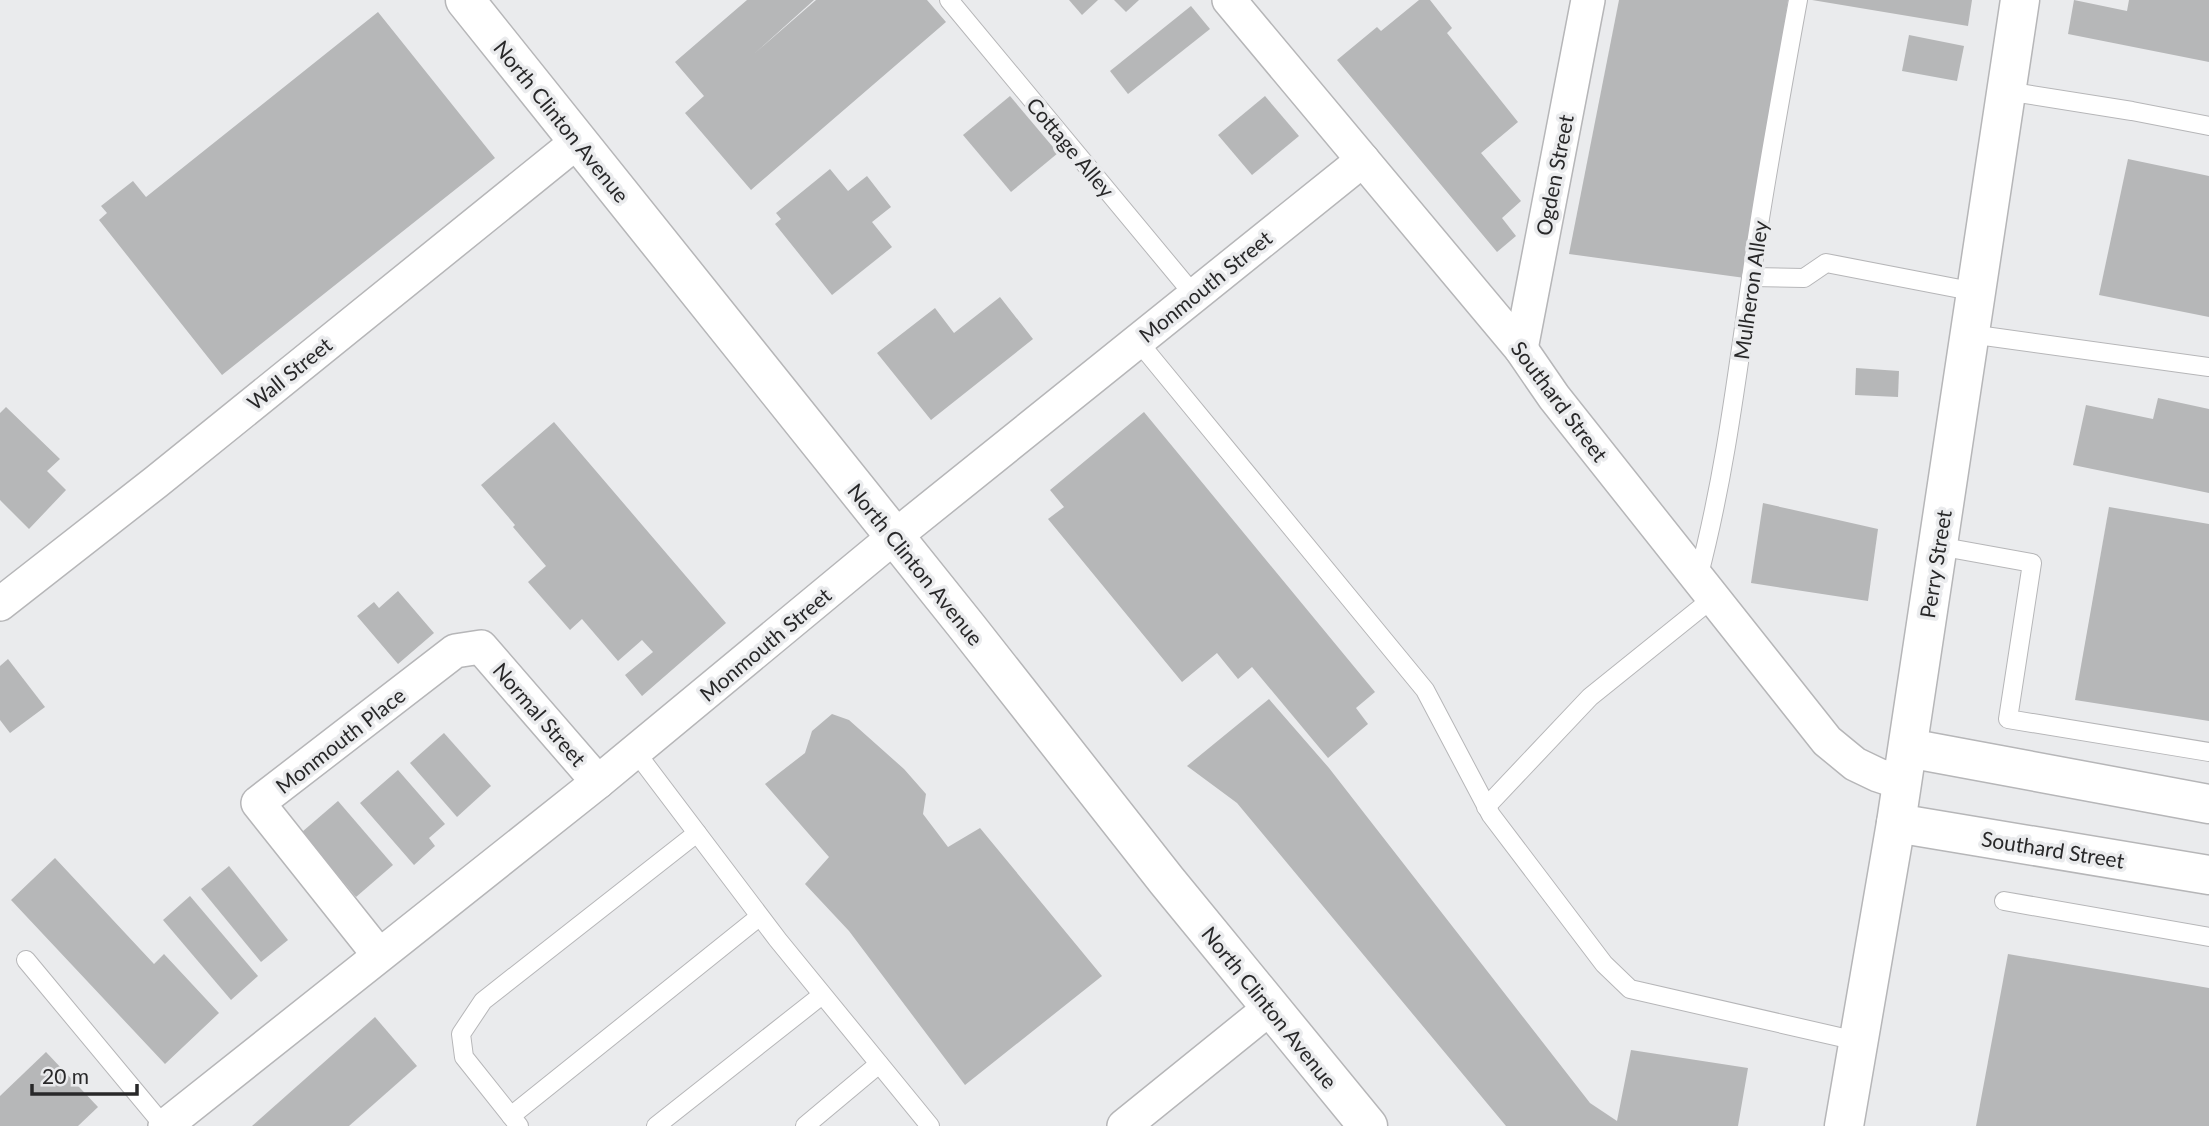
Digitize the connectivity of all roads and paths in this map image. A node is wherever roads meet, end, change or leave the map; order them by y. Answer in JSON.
{"nodes":[{"id":1,"x":465,"y":0,"type":"edge"},
{"id":2,"x":949,"y":0,"type":"edge"},
{"id":3,"x":1229,"y":0,"type":"edge"},
{"id":4,"x":1588,"y":0,"type":"edge"},
{"id":5,"x":1798,"y":0,"type":"edge"},
{"id":6,"x":2020,"y":0,"type":"edge"},
{"id":7,"x":2006,"y":91,"type":"junction"},
{"id":8,"x":2209,"y":126,"type":"edge"},
{"id":9,"x":578,"y":141,"type":"junction"},
{"id":10,"x":1363,"y":160,"type":"junction"},
{"id":11,"x":1751,"y":277,"type":"junction"},
{"id":12,"x":1976,"y":292,"type":"junction"},
{"id":13,"x":1194,"y":295,"type":"junction"},
{"id":14,"x":1970,"y":334,"type":"junction"},
{"id":15,"x":1137,"y":340,"type":"junction"},
{"id":16,"x":1521,"y":349,"type":"junction"},
{"id":17,"x":2209,"y":367,"type":"edge"},
{"id":18,"x":894,"y":537,"type":"junction"},
{"id":19,"x":1938,"y":546,"type":"junction"},
{"id":20,"x":1705,"y":588,"type":"junction"},
{"id":21,"x":0,"y":604,"type":"edge"},
{"id":22,"x":481,"y":647,"type":"joint"},
{"id":23,"x":635,"y":751,"type":"junction"},
{"id":24,"x":2209,"y":752,"type":"edge"},
{"id":25,"x":1905,"y":765,"type":"junction"},
{"id":26,"x":598,"y":782,"type":"junction"},
{"id":27,"x":2209,"y":804,"type":"edge"},
{"id":28,"x":1486,"y":807,"type":"junction"},
{"id":29,"x":1896,"y":822,"type":"junction"},
{"id":30,"x":697,"y":833,"type":"junction"},
{"id":31,"x":2209,"y":875,"type":"edge"},
{"id":32,"x":2004,"y":901,"type":"dead end"},
{"id":33,"x":759,"y":917,"type":"junction"},
{"id":34,"x":2209,"y":937,"type":"edge"},
{"id":35,"x":379,"y":955,"type":"junction"},
{"id":36,"x":26,"y":960,"type":"dead end"},
{"id":37,"x":822,"y":995,"type":"junction"},
{"id":38,"x":1270,"y":1008,"type":"junction"},
{"id":39,"x":1857,"y":1041,"type":"junction"},
{"id":40,"x":879,"y":1064,"type":"junction"},
{"id":41,"x":515,"y":1121,"type":"edge"},
{"id":42,"x":164,"y":1126,"type":"edge"},
{"id":43,"x":656,"y":1126,"type":"edge"},
{"id":44,"x":805,"y":1126,"type":"edge"},
{"id":45,"x":930,"y":1126,"type":"edge"},
{"id":46,"x":1124,"y":1126,"type":"edge"},
{"id":47,"x":1368,"y":1126,"type":"edge"},
{"id":48,"x":1844,"y":1126,"type":"edge"}],
"edges":[{"from":1,"to":9,"type":"street","name":"North Clinton Avenue"},
{"from":2,"to":13,"type":"lane","name":"Cottage Alley"},
{"from":3,"to":10,"type":"street","name":"Southard Street"},
{"from":4,"to":16,"type":"street","name":"Ogden Street"},
{"from":5,"to":11,"type":"lane","name":"Mulheron Alley"},
{"from":6,"to":7,"type":"street","name":"Perry Street"},
{"from":7,"to":8,"type":"lane"},
{"from":7,"to":12,"type":"street","name":"Perry Street"},
{"from":9,"to":18,"type":"street","name":"North Clinton Avenue"},
{"from":9,"to":21,"type":"street","name":"Wall Street"},
{"from":10,"to":13,"type":"street","name":"Monmouth Street"},
{"from":10,"to":16,"type":"street","name":"Southard Street"},
{"from":11,"to":12,"type":"lane"},
{"from":11,"to":20,"type":"lane","name":"Mulheron Alley"},
{"from":12,"to":14,"type":"street","name":"Perry Street"},
{"from":13,"to":15,"type":"street","name":"Monmouth Street"},
{"from":14,"to":17,"type":"lane"},
{"from":14,"to":19,"type":"street","name":"Perry Street"},
{"from":15,"to":18,"type":"street","name":"Monmouth Street"},
{"from":15,"to":28,"type":"lane"},
{"from":16,"to":20,"type":"street","name":"Southard Street"},
{"from":18,"to":23,"type":"street","name":"Monmouth Street"},
{"from":18,"to":38,"type":"street","name":"North Clinton Avenue"},
{"from":19,"to":24,"type":"lane"},
{"from":19,"to":25,"type":"street","name":"Perry Street"},
{"from":20,"to":25,"type":"street","name":"Southard Street"},
{"from":20,"to":28,"type":"lane"},
{"from":22,"to":26,"type":"street","name":"Normal Street"},
{"from":22,"to":35,"type":"street","name":"Monmouth Place"},
{"from":23,"to":26,"type":"street","name":"Monmouth Street"},
{"from":23,"to":30,"type":"lane"},
{"from":25,"to":27,"type":"street","name":"Southard Street"},
{"from":25,"to":29,"type":"street","name":"Perry Street"},
{"from":26,"to":35,"type":"street","name":"Monmouth Street"},
{"from":28,"to":39,"type":"lane"},
{"from":29,"to":31,"type":"street","name":"Southard Street"},
{"from":29,"to":39,"type":"street","name":"Perry Street"},
{"from":30,"to":33,"type":"lane"},
{"from":30,"to":41,"type":"lane"},
{"from":32,"to":34,"type":"lane"},
{"from":33,"to":37,"type":"lane"},
{"from":33,"to":41,"type":"lane"},
{"from":35,"to":42,"type":"street","name":"Monmouth Street"},
{"from":36,"to":42,"type":"lane"},
{"from":37,"to":40,"type":"lane"},
{"from":37,"to":43,"type":"lane"},
{"from":38,"to":46,"type":"street"},
{"from":38,"to":47,"type":"street","name":"North Clinton Avenue"},
{"from":39,"to":48,"type":"street","name":"Perry Street"},
{"from":40,"to":44,"type":"lane"},
{"from":40,"to":45,"type":"lane"}]}
